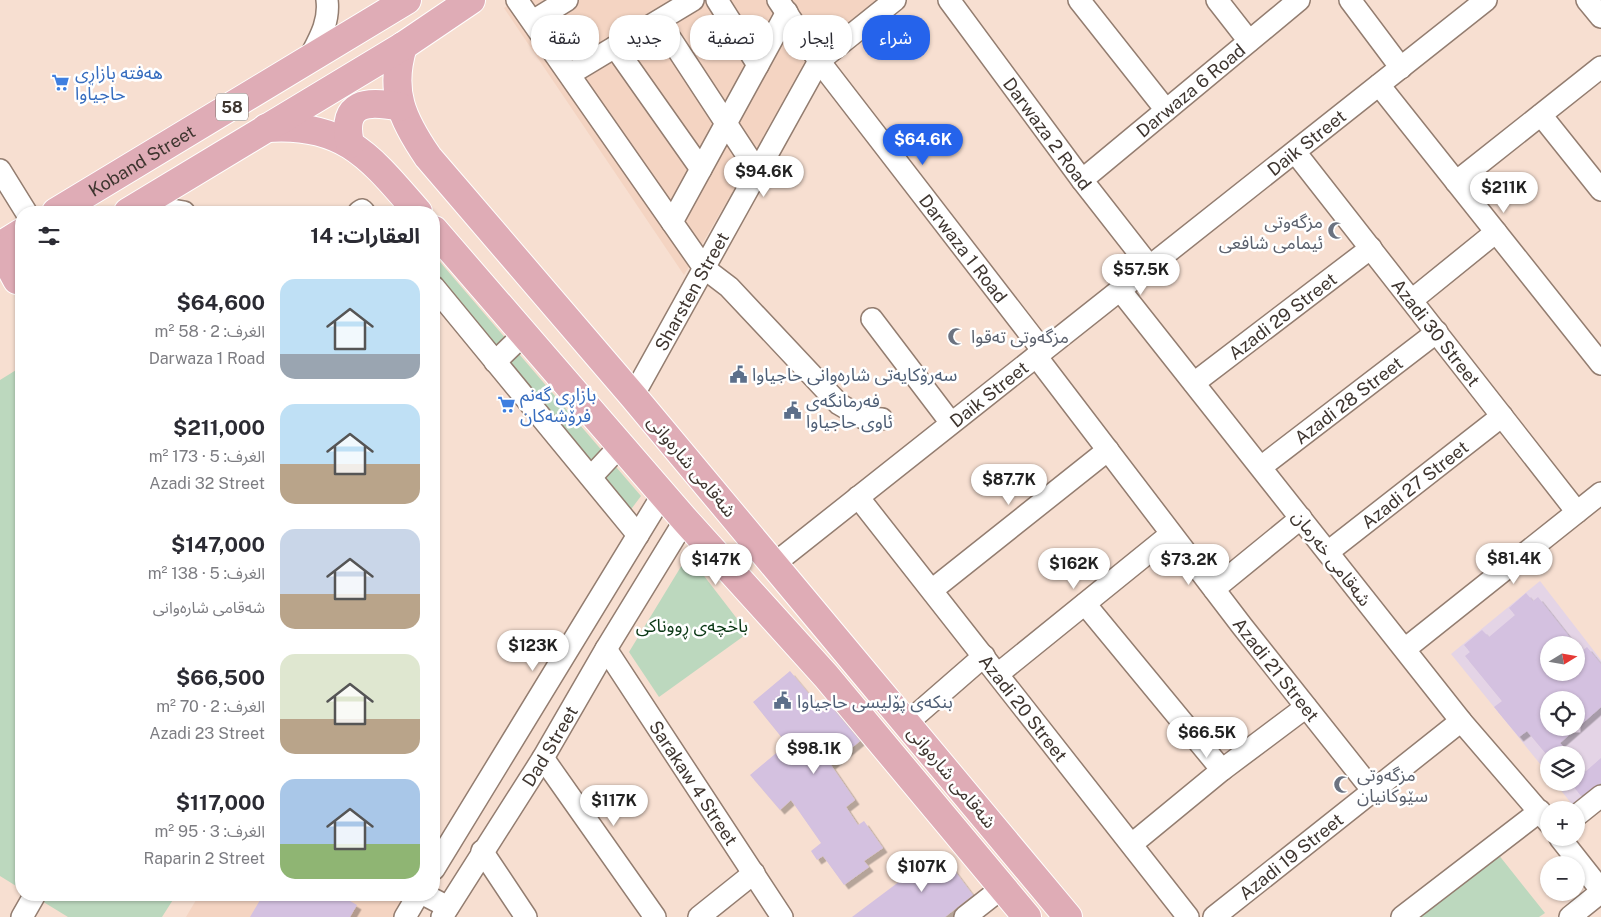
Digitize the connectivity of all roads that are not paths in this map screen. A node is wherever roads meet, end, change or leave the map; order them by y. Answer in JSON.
{"nodes":[{"id":1,"x":327,"y":0,"type":"edge"},
{"id":2,"x":407,"y":0,"type":"edge"},
{"id":3,"x":471,"y":0,"type":"edge"},
{"id":4,"x":517,"y":0,"type":"edge"},
{"id":5,"x":567,"y":0,"type":"edge"},
{"id":6,"x":693,"y":0,"type":"edge"},
{"id":7,"x":717,"y":0,"type":"edge"},
{"id":8,"x":895,"y":0,"type":"edge"},
{"id":9,"x":949,"y":0,"type":"edge"},
{"id":10,"x":1079,"y":0,"type":"edge"},
{"id":11,"x":1217,"y":0,"type":"edge"},
{"id":12,"x":1299,"y":0,"type":"edge"},
{"id":13,"x":1350,"y":0,"type":"edge"},
{"id":14,"x":1486,"y":0,"type":"edge"},
{"id":15,"x":1587,"y":0,"type":"edge"},
{"id":16,"x":782,"y":6,"type":"edge"},
{"id":17,"x":543,"y":15,"type":"edge"},
{"id":18,"x":669,"y":15,"type":"edge"},
{"id":19,"x":531,"y":17,"type":"edge"},
{"id":20,"x":1601,"y":17,"type":"edge"},
{"id":21,"x":1249,"y":41,"type":"junction"},
{"id":22,"x":403,"y":46,"type":"junction"},
{"id":23,"x":609,"y":50,"type":"edge"},
{"id":24,"x":680,"y":54,"type":"edge"},
{"id":25,"x":560,"y":60,"type":"edge"},
{"id":26,"x":625,"y":60,"type":"edge"},
{"id":27,"x":308,"y":61,"type":"junction"},
{"id":28,"x":819,"y":61,"type":"junction"},
{"id":29,"x":758,"y":65,"type":"junction"},
{"id":30,"x":1601,"y":67,"type":"edge"},
{"id":31,"x":1401,"y":68,"type":"junction"},
{"id":32,"x":570,"y":74,"type":"junction"},
{"id":33,"x":1379,"y":85,"type":"junction"},
{"id":34,"x":400,"y":107,"type":"junction"},
{"id":35,"x":1166,"y":110,"type":"junction"},
{"id":36,"x":1541,"y":115,"type":"junction"},
{"id":37,"x":725,"y":124,"type":"junction"},
{"id":38,"x":266,"y":128,"type":"junction"},
{"id":39,"x":350,"y":144,"type":"junction"},
{"id":40,"x":1295,"y":152,"type":"junction"},
{"id":41,"x":701,"y":169,"type":"junction"},
{"id":42,"x":0,"y":170,"type":"edge"},
{"id":43,"x":758,"y":172,"type":"junction"},
{"id":44,"x":1082,"y":180,"type":"junction"},
{"id":45,"x":1456,"y":182,"type":"junction"},
{"id":46,"x":1601,"y":190,"type":"edge"},
{"id":47,"x":22,"y":206,"type":"edge"},
{"id":48,"x":66,"y":206,"type":"edge"},
{"id":49,"x":139,"y":206,"type":"edge"},
{"id":50,"x":413,"y":206,"type":"edge"},
{"id":51,"x":672,"y":222,"type":"junction"},
{"id":52,"x":1496,"y":232,"type":"junction"},
{"id":53,"x":15,"y":237,"type":"edge"},
{"id":54,"x":440,"y":237,"type":"edge"},
{"id":55,"x":0,"y":248,"type":"edge"},
{"id":56,"x":1370,"y":248,"type":"junction"},
{"id":57,"x":1150,"y":267,"type":"junction"},
{"id":58,"x":704,"y":268,"type":"junction"},
{"id":59,"x":13,"y":283,"type":"edge"},
{"id":60,"x":1120,"y":290,"type":"junction"},
{"id":61,"x":440,"y":294,"type":"edge"},
{"id":62,"x":1412,"y":300,"type":"junction"},
{"id":63,"x":872,"y":320,"type":"dead end"},
{"id":64,"x":1437,"y":332,"type":"junction"},
{"id":65,"x":524,"y":334,"type":"junction"},
{"id":66,"x":1040,"y":353,"type":"junction"},
{"id":67,"x":1597,"y":353,"type":"edge"},
{"id":68,"x":495,"y":362,"type":"junction"},
{"id":69,"x":1194,"y":383,"type":"junction"},
{"id":70,"x":634,"y":396,"type":"junction"},
{"id":71,"x":1502,"y":416,"type":"junction"},
{"id":72,"x":882,"y":419,"type":"dead end"},
{"id":73,"x":951,"y":424,"type":"junction"},
{"id":74,"x":621,"y":445,"type":"junction"},
{"id":75,"x":1108,"y":450,"type":"junction"},
{"id":76,"x":1260,"y":467,"type":"junction"},
{"id":77,"x":591,"y":477,"type":"junction"},
{"id":78,"x":1601,"y":492,"type":"edge"},
{"id":79,"x":663,"y":494,"type":"junction"},
{"id":80,"x":858,"y":497,"type":"junction"},
{"id":81,"x":1577,"y":512,"type":"junction"},
{"id":82,"x":1301,"y":518,"type":"junction"},
{"id":83,"x":685,"y":520,"type":"junction"},
{"id":84,"x":1171,"y":534,"type":"junction"},
{"id":85,"x":638,"y":535,"type":"junction"},
{"id":86,"x":1328,"y":552,"type":"junction"},
{"id":87,"x":774,"y":564,"type":"junction"},
{"id":88,"x":1214,"y":589,"type":"junction"},
{"id":89,"x":932,"y":590,"type":"junction"},
{"id":90,"x":1085,"y":604,"type":"junction"},
{"id":91,"x":606,"y":649,"type":"junction"},
{"id":92,"x":1405,"y":650,"type":"junction"},
{"id":93,"x":984,"y":656,"type":"junction"},
{"id":94,"x":849,"y":657,"type":"junction"},
{"id":95,"x":998,"y":674,"type":"junction"},
{"id":96,"x":826,"y":676,"type":"junction"},
{"id":97,"x":1306,"y":707,"type":"junction"},
{"id":98,"x":1462,"y":721,"type":"junction"},
{"id":99,"x":907,"y":724,"type":"junction"},
{"id":100,"x":543,"y":758,"type":"junction"},
{"id":101,"x":1222,"y":770,"type":"junction"},
{"id":102,"x":1373,"y":791,"type":"junction"},
{"id":103,"x":1601,"y":796,"type":"edge"},
{"id":104,"x":1585,"y":809,"type":"edge"},
{"id":105,"x":1540,"y":812,"type":"edge"},
{"id":106,"x":1540,"y":820,"type":"edge"},
{"id":107,"x":1132,"y":844,"type":"junction"},
{"id":108,"x":1566,"y":846,"type":"edge"},
{"id":109,"x":482,"y":851,"type":"junction"},
{"id":110,"x":440,"y":859,"type":"edge"},
{"id":111,"x":754,"y":873,"type":"junction"},
{"id":112,"x":1002,"y":888,"type":"junction"},
{"id":113,"x":1601,"y":891,"type":"edge"},
{"id":114,"x":31,"y":901,"type":"edge"},
{"id":115,"x":414,"y":901,"type":"edge"},
{"id":116,"x":432,"y":901,"type":"edge"},
{"id":117,"x":445,"y":912,"type":"edge"},
{"id":118,"x":22,"y":917,"type":"edge"},
{"id":119,"x":405,"y":917,"type":"edge"},
{"id":120,"x":526,"y":917,"type":"edge"},
{"id":121,"x":655,"y":917,"type":"edge"},
{"id":122,"x":699,"y":917,"type":"edge"},
{"id":123,"x":782,"y":917,"type":"edge"},
{"id":124,"x":965,"y":917,"type":"edge"},
{"id":125,"x":1027,"y":917,"type":"edge"},
{"id":126,"x":1068,"y":917,"type":"edge"},
{"id":127,"x":1188,"y":917,"type":"edge"},
{"id":128,"x":1214,"y":917,"type":"edge"},
{"id":129,"x":1402,"y":917,"type":"edge"},
{"id":130,"x":1570,"y":917,"type":"edge"}],
"edges":[{"from":1,"to":27,"type":"street"},
{"from":2,"to":27,"type":"main road","name":"Koband Street","number":"58"},
{"from":3,"to":22,"type":"main road","name":"Koband Street","number":"58"},
{"from":4,"to":19,"type":"street"},
{"from":5,"to":17,"type":"street"},
{"from":6,"to":18,"type":"street"},
{"from":7,"to":29,"type":"street"},
{"from":8,"to":28,"type":"street","name":"Sharsten Street"},
{"from":9,"to":44,"type":"street","name":"Darwaza 2 Road"},
{"from":10,"to":35,"type":"street"},
{"from":11,"to":21,"type":"street"},
{"from":12,"to":21,"type":"street","name":"Darwaza 6 Road"},
{"from":13,"to":31,"type":"street"},
{"from":14,"to":31,"type":"street","name":"Daik Street"},
{"from":15,"to":20,"type":"street"},
{"from":16,"to":28,"type":"street","name":"Darwaza 1 Road"},
{"from":16,"to":29,"type":"street"},
{"from":21,"to":35,"type":"street","name":"Darwaza 6 Road"},
{"from":22,"to":34,"type":"main road","name":"شەقامی شارەوانی"},
{"from":22,"to":38,"type":"main road","name":"Koband Street","number":"58"},
{"from":23,"to":32,"type":"street"},
{"from":24,"to":37,"type":"street"},
{"from":25,"to":32,"type":"street"},
{"from":26,"to":41,"type":"street"},
{"from":27,"to":48,"type":"main road","name":"Koband Street","number":"58"},
{"from":28,"to":43,"type":"street","name":"Sharsten Street"},
{"from":28,"to":66,"type":"street","name":"Darwaza 1 Road"},
{"from":29,"to":37,"type":"street"},
{"from":30,"to":36,"type":"street"},
{"from":31,"to":33,"type":"street","name":"Daik Street"},
{"from":32,"to":51,"type":"street"},
{"from":33,"to":40,"type":"street","name":"Daik Street"},
{"from":33,"to":45,"type":"street"},
{"from":34,"to":39,"type":"main road"},
{"from":34,"to":70,"type":"main road","name":"شەقامی شارەوانی"},
{"from":35,"to":44,"type":"street","name":"Darwaza 6 Road"},
{"from":36,"to":45,"type":"street"},
{"from":36,"to":46,"type":"street"},
{"from":37,"to":41,"type":"street"},
{"from":37,"to":43,"type":"street"},
{"from":38,"to":39,"type":"main road"},
{"from":38,"to":49,"type":"main road","name":"Koband Street","number":"58"},
{"from":39,"to":50,"type":"main road"},
{"from":40,"to":56,"type":"street","name":"Azadi 30 Street"},
{"from":40,"to":57,"type":"street","name":"Daik Street"},
{"from":41,"to":51,"type":"street"},
{"from":42,"to":47,"type":"street"},
{"from":43,"to":58,"type":"street","name":"Sharsten Street"},
{"from":44,"to":57,"type":"street","name":"Darwaza 2 Road"},
{"from":45,"to":52,"type":"street"},
{"from":51,"to":58,"type":"street"},
{"from":52,"to":62,"type":"street"},
{"from":52,"to":67,"type":"street"},
{"from":53,"to":55,"type":"main road"},
{"from":54,"to":65,"type":"main road","name":"شەقامی شارەوانی"},
{"from":55,"to":59,"type":"main road"},
{"from":56,"to":62,"type":"street","name":"Azadi 30 Street"},
{"from":56,"to":69,"type":"street","name":"Azadi 29 Street"},
{"from":57,"to":60,"type":"street","name":"Daik Street"},
{"from":58,"to":70,"type":"street","name":"Sharsten Street"},
{"from":58,"to":72,"type":"street"},
{"from":60,"to":66,"type":"street","name":"Daik Street"},
{"from":60,"to":69,"type":"street","name":"شەقامی خەرمان"},
{"from":61,"to":68,"type":"street"},
{"from":62,"to":64,"type":"street","name":"Azadi 30 Street"},
{"from":63,"to":73,"type":"street"},
{"from":64,"to":71,"type":"street","name":"Azadi 30 Street"},
{"from":64,"to":76,"type":"street","name":"Azadi 28 Street"},
{"from":65,"to":68,"type":"street"},
{"from":65,"to":74,"type":"main road","name":"شەقامی شارەوانی"},
{"from":66,"to":73,"type":"street","name":"Daik Street"},
{"from":66,"to":75,"type":"street","name":"Azadi 21 Street"},
{"from":68,"to":77,"type":"street"},
{"from":69,"to":76,"type":"street","name":"شەقامی خەرمان"},
{"from":70,"to":87,"type":"main road","name":"شەقامی شارەوانی"},
{"from":71,"to":81,"type":"street","name":"Azadi 30 Street"},
{"from":71,"to":86,"type":"street","name":"Azadi 27 Street"},
{"from":73,"to":80,"type":"street","name":"Daik Street"},
{"from":74,"to":77,"type":"street"},
{"from":74,"to":79,"type":"main road","name":"شەقامی شارەوانی"},
{"from":75,"to":84,"type":"street","name":"Azadi 21 Street"},
{"from":75,"to":89,"type":"street"},
{"from":76,"to":82,"type":"street","name":"شەقامی خەرمان"},
{"from":77,"to":85,"type":"street"},
{"from":78,"to":81,"type":"street"},
{"from":79,"to":83,"type":"main road","name":"شەقامی شارەوانی"},
{"from":79,"to":85,"type":"street","name":"Dad Street"},
{"from":80,"to":87,"type":"street","name":"Daik Street"},
{"from":80,"to":89,"type":"street","name":"Azadi 20 Street"},
{"from":81,"to":92,"type":"street"},
{"from":82,"to":86,"type":"street","name":"شەقامی خەرمان"},
{"from":82,"to":88,"type":"street"},
{"from":83,"to":91,"type":"street","name":"Dad Street"},
{"from":83,"to":96,"type":"main road","name":"شەقامی شارەوانی"},
{"from":84,"to":88,"type":"street","name":"Azadi 21 Street"},
{"from":84,"to":90,"type":"street"},
{"from":85,"to":110,"type":"street","name":"Dad Street"},
{"from":86,"to":92,"type":"street","name":"شەقامی خەرمان"},
{"from":87,"to":94,"type":"main road","name":"شەقامی شارەوانی"},
{"from":88,"to":97,"type":"street","name":"Azadi 21 Street"},
{"from":89,"to":93,"type":"street","name":"Azadi 20 Street"},
{"from":90,"to":95,"type":"street"},
{"from":90,"to":101,"type":"street"},
{"from":91,"to":100,"type":"street","name":"Dad Street"},
{"from":91,"to":111,"type":"street","name":"Sarakaw 4 Street"},
{"from":92,"to":98,"type":"street","name":"شەقامی خەرمان"},
{"from":93,"to":95,"type":"street","name":"Azadi 20 Street"},
{"from":93,"to":99,"type":"street"},
{"from":94,"to":96,"type":"main road"},
{"from":94,"to":99,"type":"main road","name":"شەقامی شارەوانی"},
{"from":95,"to":107,"type":"street","name":"Azadi 20 Street"},
{"from":96,"to":112,"type":"main road","name":"شەقامی شارەوانی"},
{"from":97,"to":101,"type":"street"},
{"from":97,"to":102,"type":"street","name":"Azadi 21 Street"},
{"from":98,"to":102,"type":"street","name":"Azadi 19 Street"},
{"from":98,"to":105,"type":"street","name":"شەقامی خەرمان"},
{"from":99,"to":126,"type":"main road","name":"شەقامی شارەوانی"},
{"from":100,"to":109,"type":"street","name":"Dad Street"},
{"from":100,"to":121,"type":"street"},
{"from":101,"to":107,"type":"street"},
{"from":102,"to":128,"type":"street","name":"Azadi 19 Street"},
{"from":103,"to":104,"type":"street"},
{"from":106,"to":129,"type":"street"},
{"from":107,"to":127,"type":"street","name":"Azadi 20 Street"},
{"from":108,"to":113,"type":"street"},
{"from":109,"to":117,"type":"street","name":"Dad Street"},
{"from":109,"to":120,"type":"street"},
{"from":111,"to":122,"type":"street"},
{"from":111,"to":123,"type":"street","name":"Sarakaw 4 Street"},
{"from":112,"to":124,"type":"street"},
{"from":112,"to":125,"type":"main road","name":"شەقامی شارەوانی"},
{"from":113,"to":130,"type":"street"},
{"from":114,"to":118,"type":"street"},
{"from":115,"to":119,"type":"street"},
{"from":116,"to":117,"type":"street"}]}
